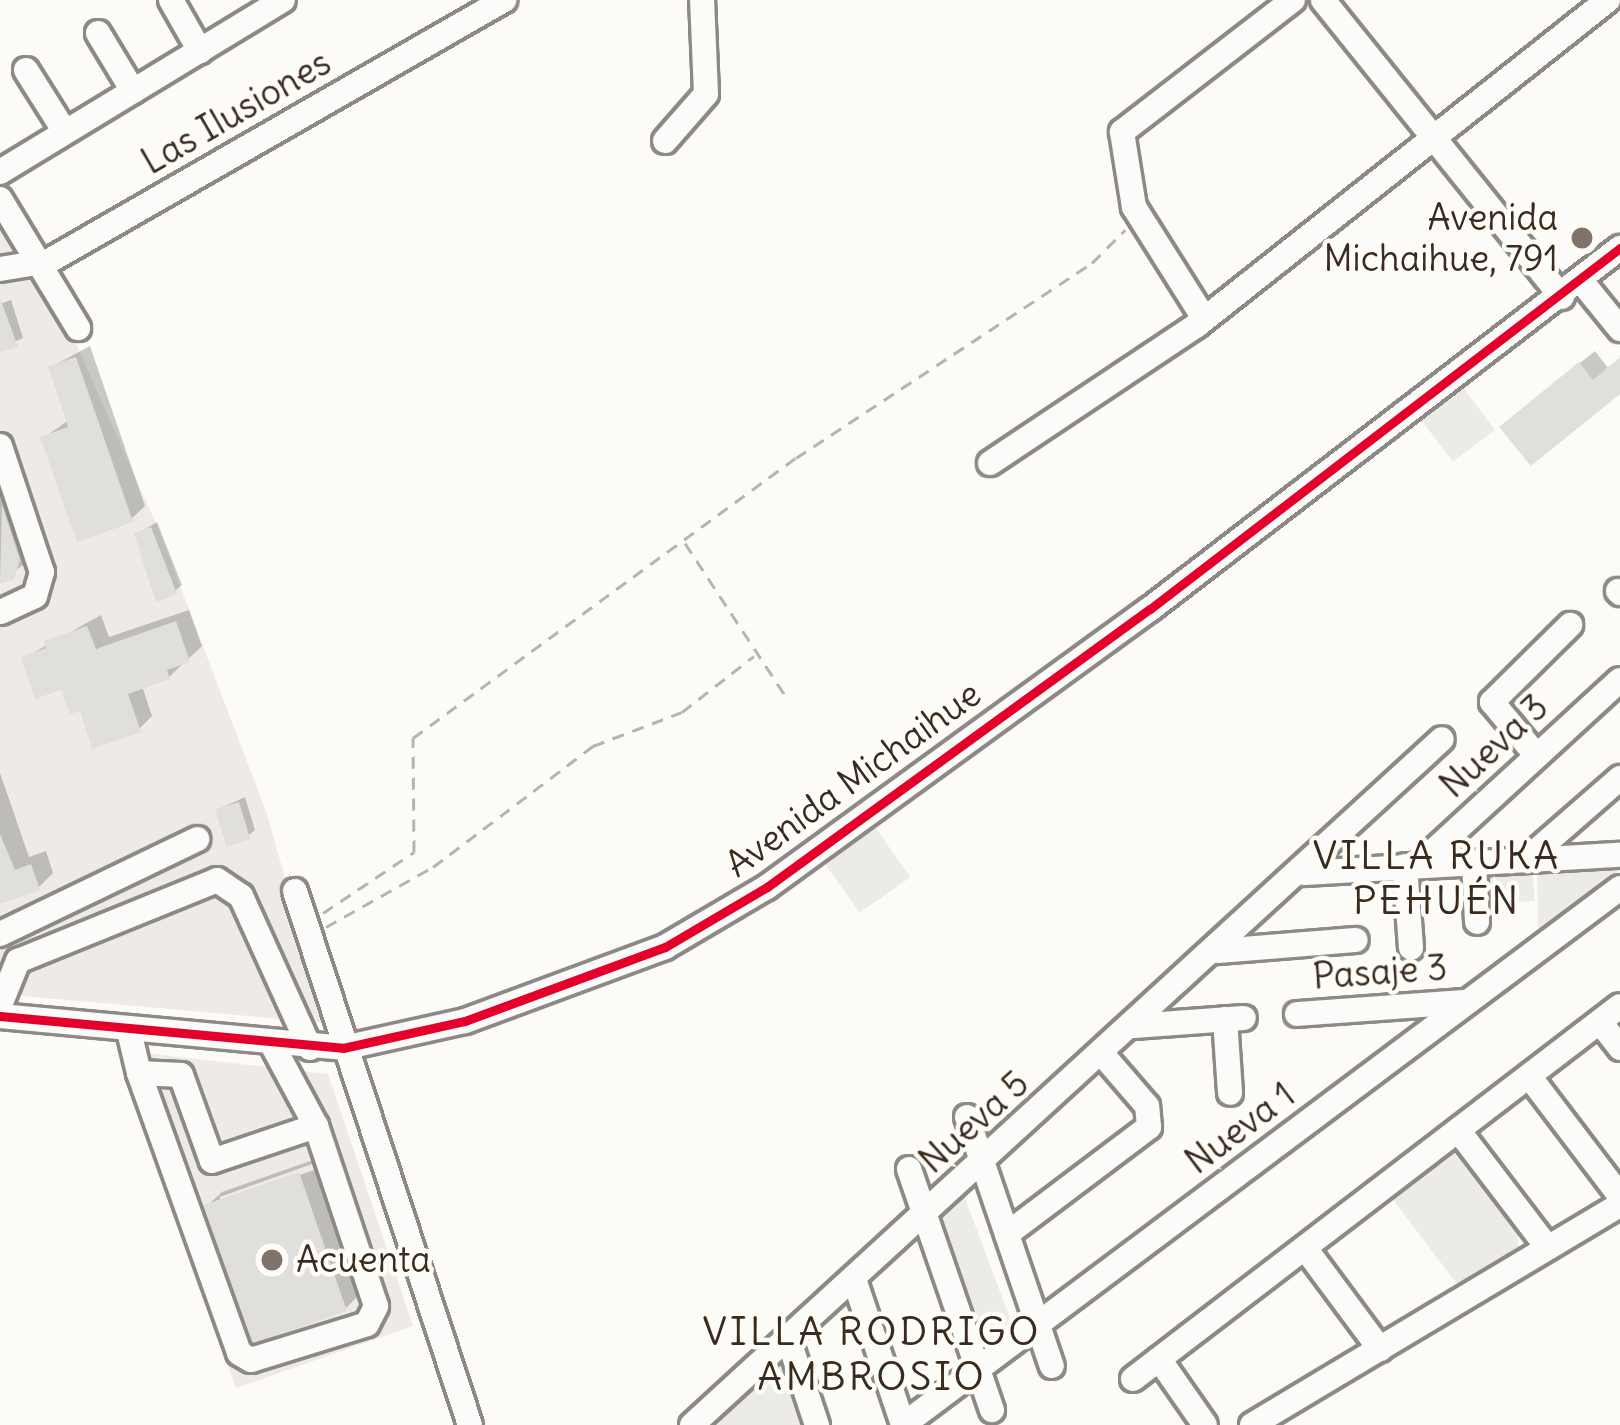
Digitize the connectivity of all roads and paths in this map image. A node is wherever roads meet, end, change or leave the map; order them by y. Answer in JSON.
{"nodes":[{"id":1,"x":171,"y":0,"type":"edge"},
{"id":2,"x":504,"y":0,"type":"edge"},
{"id":3,"x":702,"y":0,"type":"edge"},
{"id":4,"x":1292,"y":0,"type":"edge"},
{"id":5,"x":1323,"y":0,"type":"edge"},
{"id":6,"x":1608,"y":0,"type":"edge"},
{"id":7,"x":279,"y":1,"type":"edge"},
{"id":8,"x":98,"y":33,"type":"dead end"},
{"id":9,"x":200,"y":51,"type":"junction"},
{"id":10,"x":26,"y":70,"type":"dead end"},
{"id":11,"x":133,"y":91,"type":"junction"},
{"id":12,"x":65,"y":132,"type":"junction"},
{"id":13,"x":1435,"y":139,"type":"junction"},
{"id":14,"x":665,"y":141,"type":"dead end"},
{"id":15,"x":0,"y":172,"type":"edge"},
{"id":16,"x":0,"y":199,"type":"edge"},
{"id":17,"x":1137,"y":214,"type":"junction"},
{"id":18,"x":1620,"y":248,"type":"edge"},
{"id":19,"x":39,"y":266,"type":"junction"},
{"id":20,"x":0,"y":269,"type":"edge"},
{"id":21,"x":1572,"y":289,"type":"junction"},
{"id":22,"x":1202,"y":315,"type":"junction"},
{"id":23,"x":77,"y":328,"type":"dead end"},
{"id":24,"x":1620,"y":329,"type":"edge"},
{"id":25,"x":0,"y":446,"type":"edge"},
{"id":26,"x":990,"y":463,"type":"dead end"},
{"id":27,"x":684,"y":540,"type":"junction"},
{"id":28,"x":0,"y":613,"type":"edge"},
{"id":29,"x":1570,"y":625,"type":"dead end"},
{"id":30,"x":754,"y":656,"type":"junction"},
{"id":31,"x":1615,"y":695,"type":"edge"},
{"id":32,"x":786,"y":697,"type":"dead end"},
{"id":33,"x":1442,"y":740,"type":"dead end"},
{"id":34,"x":1536,"y":755,"type":"junction"},
{"id":35,"x":1620,"y":778,"type":"edge"},
{"id":36,"x":197,"y":839,"type":"dead end"},
{"id":37,"x":1620,"y":854,"type":"edge"},
{"id":38,"x":1526,"y":860,"type":"junction"},
{"id":39,"x":1474,"y":862,"type":"junction"},
{"id":40,"x":1412,"y":866,"type":"junction"},
{"id":41,"x":1304,"y":873,"type":"junction"},
{"id":42,"x":1620,"y":888,"type":"edge"},
{"id":43,"x":295,"y":891,"type":"dead end"},
{"id":44,"x":1477,"y":922,"type":"dead end"},
{"id":45,"x":307,"y":930,"type":"junction"},
{"id":46,"x":0,"y":934,"type":"edge"},
{"id":47,"x":1356,"y":940,"type":"dead end"},
{"id":48,"x":1411,"y":948,"type":"dead end"},
{"id":49,"x":1218,"y":951,"type":"junction"},
{"id":50,"x":1468,"y":1002,"type":"junction"},
{"id":51,"x":0,"y":1006,"type":"edge"},
{"id":52,"x":1297,"y":1014,"type":"dead end"},
{"id":53,"x":1610,"y":1014,"type":"edge"},
{"id":54,"x":0,"y":1016,"type":"edge"},
{"id":55,"x":1134,"y":1027,"type":"junction"},
{"id":56,"x":129,"y":1031,"type":"junction"},
{"id":57,"x":274,"y":1046,"type":"junction"},
{"id":58,"x":310,"y":1048,"type":"junction"},
{"id":59,"x":343,"y":1048,"type":"junction"},
{"id":60,"x":1620,"y":1048,"type":"edge"},
{"id":61,"x":1102,"y":1055,"type":"junction"},
{"id":62,"x":139,"y":1073,"type":"junction"},
{"id":63,"x":1529,"y":1076,"type":"junction"},
{"id":64,"x":1230,"y":1093,"type":"dead end"},
{"id":65,"x":967,"y":1117,"type":"dead end"},
{"id":66,"x":316,"y":1126,"type":"junction"},
{"id":67,"x":1458,"y":1130,"type":"junction"},
{"id":68,"x":982,"y":1163,"type":"junction"},
{"id":69,"x":909,"y":1169,"type":"dead end"},
{"id":70,"x":1620,"y":1201,"type":"edge"},
{"id":71,"x":926,"y":1215,"type":"junction"},
{"id":72,"x":1007,"y":1234,"type":"junction"},
{"id":73,"x":1305,"y":1248,"type":"junction"},
{"id":74,"x":1548,"y":1248,"type":"junction"},
{"id":75,"x":854,"y":1279,"type":"junction"},
{"id":76,"x":1039,"y":1324,"type":"junction"},
{"id":77,"x":788,"y":1338,"type":"junction"},
{"id":78,"x":1380,"y":1349,"type":"junction"},
{"id":79,"x":1159,"y":1360,"type":"junction"},
{"id":80,"x":1052,"y":1366,"type":"dead end"},
{"id":81,"x":977,"y":1370,"type":"junction"},
{"id":82,"x":1133,"y":1379,"type":"dead end"},
{"id":83,"x":992,"y":1410,"type":"dead end"},
{"id":84,"x":470,"y":1425,"type":"edge"},
{"id":85,"x":692,"y":1425,"type":"edge"},
{"id":86,"x":817,"y":1425,"type":"edge"},
{"id":87,"x":903,"y":1425,"type":"edge"},
{"id":88,"x":1205,"y":1425,"type":"edge"},
{"id":89,"x":1252,"y":1425,"type":"edge"}],
"edges":[{"from":1,"to":9,"type":"street"},
{"from":2,"to":19,"type":"street","name":"Las Ilusiones"},
{"from":3,"to":14,"type":"street"},
{"from":4,"to":17,"type":"street"},
{"from":5,"to":13,"type":"street"},
{"from":6,"to":13,"type":"street"},
{"from":7,"to":9,"type":"street"},
{"from":8,"to":11,"type":"street"},
{"from":9,"to":11,"type":"street"},
{"from":10,"to":12,"type":"street"},
{"from":11,"to":12,"type":"street"},
{"from":12,"to":15,"type":"street"},
{"from":13,"to":21,"type":"street"},
{"from":13,"to":22,"type":"street"},
{"from":16,"to":19,"type":"street"},
{"from":17,"to":22,"type":"street"},
{"from":17,"to":27,"type":"path"},
{"from":18,"to":21,"type":"street","name":"Avenida Michaihue"},
{"from":19,"to":20,"type":"street","name":"Las Ilusiones"},
{"from":19,"to":23,"type":"street"},
{"from":21,"to":24,"type":"street"},
{"from":21,"to":59,"type":"street","name":"Avenida Michaihue"},
{"from":22,"to":26,"type":"street"},
{"from":25,"to":28,"type":"street"},
{"from":27,"to":30,"type":"path"},
{"from":27,"to":45,"type":"path"},
{"from":29,"to":34,"type":"street"},
{"from":30,"to":32,"type":"path"},
{"from":30,"to":45,"type":"path"},
{"from":31,"to":34,"type":"street","name":"Nueva 3"},
{"from":33,"to":41,"type":"street","name":"Nueva 5"},
{"from":34,"to":40,"type":"street","name":"Nueva 3"},
{"from":35,"to":38,"type":"street"},
{"from":36,"to":46,"type":"street"},
{"from":37,"to":38,"type":"street"},
{"from":38,"to":39,"type":"street"},
{"from":39,"to":40,"type":"street"},
{"from":39,"to":44,"type":"street"},
{"from":40,"to":41,"type":"street"},
{"from":40,"to":48,"type":"street"},
{"from":41,"to":49,"type":"street","name":"Nueva 5"},
{"from":42,"to":50,"type":"street","name":"Nueva 1"},
{"from":43,"to":45,"type":"street"},
{"from":45,"to":59,"type":"street"},
{"from":47,"to":49,"type":"street"},
{"from":49,"to":55,"type":"street","name":"Nueva 5"},
{"from":50,"to":52,"type":"street","name":"Pasaje 3"},
{"from":50,"to":76,"type":"street","name":"Nueva 1"},
{"from":51,"to":58,"type":"street"},
{"from":53,"to":60,"type":"street"},
{"from":53,"to":63,"type":"street"},
{"from":54,"to":56,"type":"street","name":"Avenida Michaihue"},
{"from":55,"to":61,"type":"street","name":"Nueva 5"},
{"from":55,"to":64,"type":"street"},
{"from":56,"to":57,"type":"street","name":"Avenida Michaihue"},
{"from":56,"to":62,"type":"street"},
{"from":57,"to":58,"type":"street","name":"Avenida Michaihue"},
{"from":57,"to":66,"type":"street"},
{"from":58,"to":59,"type":"street","name":"Avenida Michaihue"},
{"from":59,"to":84,"type":"street"},
{"from":61,"to":68,"type":"street","name":"Nueva 5"},
{"from":61,"to":72,"type":"street"},
{"from":62,"to":66,"type":"street"},
{"from":62,"to":66,"type":"street"},
{"from":63,"to":67,"type":"street"},
{"from":63,"to":70,"type":"street"},
{"from":65,"to":68,"type":"street"},
{"from":67,"to":73,"type":"street"},
{"from":67,"to":74,"type":"street"},
{"from":68,"to":71,"type":"street","name":"Nueva 5"},
{"from":68,"to":72,"type":"street"},
{"from":69,"to":71,"type":"street"},
{"from":70,"to":74,"type":"street"},
{"from":71,"to":75,"type":"street","name":"Nueva 5"},
{"from":71,"to":81,"type":"street"},
{"from":72,"to":76,"type":"street"},
{"from":73,"to":78,"type":"street"},
{"from":73,"to":79,"type":"street"},
{"from":74,"to":78,"type":"street"},
{"from":75,"to":77,"type":"street","name":"Nueva 5"},
{"from":75,"to":87,"type":"street"},
{"from":76,"to":80,"type":"street"},
{"from":76,"to":81,"type":"street","name":"Nueva 1"},
{"from":77,"to":85,"type":"street","name":"Nueva 5"},
{"from":77,"to":86,"type":"street"},
{"from":78,"to":89,"type":"street"},
{"from":79,"to":82,"type":"street"},
{"from":79,"to":88,"type":"street"},
{"from":81,"to":83,"type":"street"},
{"from":81,"to":87,"type":"street","name":"Nueva 1"}]}
